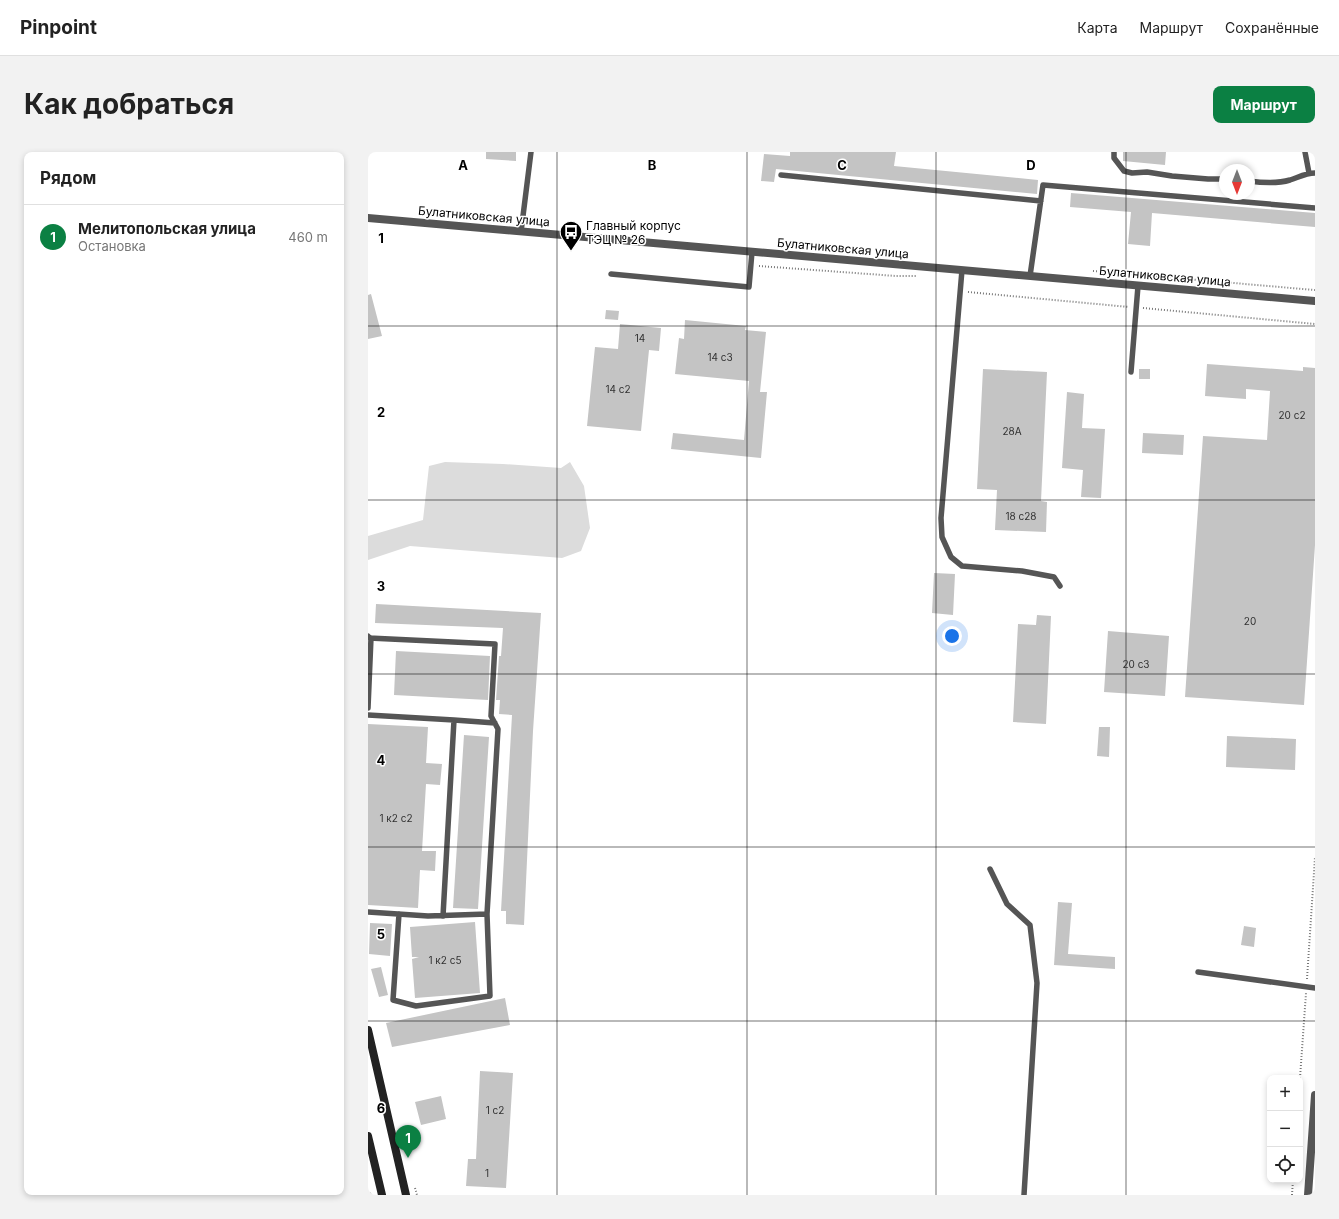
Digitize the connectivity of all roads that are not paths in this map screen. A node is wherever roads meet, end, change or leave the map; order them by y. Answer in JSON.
{"nodes":[{"id":1,"x":531,"y":152,"type":"edge"},
{"id":2,"x":1114,"y":152,"type":"edge"},
{"id":3,"x":1304,"y":152,"type":"edge"},
{"id":4,"x":1312,"y":173,"type":"edge"},
{"id":5,"x":781,"y":175,"type":"dead end"},
{"id":6,"x":1219,"y":179,"type":"edge"},
{"id":7,"x":1255,"y":182,"type":"edge"},
{"id":8,"x":1041,"y":201,"type":"junction"},
{"id":9,"x":1315,"y":208,"type":"edge"},
{"id":10,"x":368,"y":218,"type":"edge"},
{"id":11,"x":521,"y":232,"type":"junction"},
{"id":12,"x":752,"y":252,"type":"junction"},
{"id":13,"x":962,"y":270,"type":"junction"},
{"id":14,"x":611,"y":274,"type":"dead end"},
{"id":15,"x":1030,"y":276,"type":"junction"},
{"id":16,"x":1138,"y":286,"type":"junction"},
{"id":17,"x":1315,"y":301,"type":"edge"},
{"id":18,"x":1131,"y":372,"type":"dead end"},
{"id":19,"x":1060,"y":586,"type":"dead end"},
{"id":20,"x":370,"y":637,"type":"edge"},
{"id":21,"x":368,"y":708,"type":"edge"},
{"id":22,"x":368,"y":715,"type":"edge"},
{"id":23,"x":454,"y":720,"type":"junction"},
{"id":24,"x":495,"y":723,"type":"junction"},
{"id":25,"x":990,"y":869,"type":"dead end"},
{"id":26,"x":368,"y":912,"type":"edge"},
{"id":27,"x":399,"y":914,"type":"junction"},
{"id":28,"x":487,"y":914,"type":"junction"},
{"id":29,"x":443,"y":916,"type":"junction"},
{"id":30,"x":1198,"y":972,"type":"dead end"},
{"id":31,"x":1315,"y":988,"type":"edge"},
{"id":32,"x":368,"y":1030,"type":"edge"},
{"id":33,"x":1315,"y":1095,"type":"edge"},
{"id":34,"x":368,"y":1136,"type":"edge"},
{"id":35,"x":407,"y":1194,"type":"edge"},
{"id":36,"x":382,"y":1195,"type":"edge"},
{"id":37,"x":1024,"y":1195,"type":"edge"},
{"id":38,"x":1308,"y":1195,"type":"edge"}],
"edges":[{"from":1,"to":11,"type":"lane"},
{"from":2,"to":6,"type":"lane"},
{"from":3,"to":4,"type":"lane"},
{"from":4,"to":7,"type":"lane"},
{"from":5,"to":8,"type":"lane"},
{"from":8,"to":9,"type":"lane"},
{"from":8,"to":15,"type":"lane"},
{"from":10,"to":11,"type":"street","name":"Булатниковская улица"},
{"from":11,"to":12,"type":"street","name":"Булатниковская улица"},
{"from":12,"to":13,"type":"street","name":"Булатниковская улица"},
{"from":12,"to":14,"type":"lane"},
{"from":13,"to":15,"type":"street","name":"Булатниковская улица"},
{"from":13,"to":19,"type":"lane"},
{"from":15,"to":16,"type":"street","name":"Булатниковская улица"},
{"from":16,"to":17,"type":"street","name":"Булатниковская улица"},
{"from":16,"to":18,"type":"lane"},
{"from":20,"to":21,"type":"lane"},
{"from":20,"to":24,"type":"lane"},
{"from":22,"to":23,"type":"lane"},
{"from":23,"to":24,"type":"lane"},
{"from":23,"to":29,"type":"lane"},
{"from":24,"to":28,"type":"lane"},
{"from":25,"to":37,"type":"lane"},
{"from":26,"to":27,"type":"lane"},
{"from":27,"to":28,"type":"lane"},
{"from":27,"to":29,"type":"lane"},
{"from":28,"to":29,"type":"lane"},
{"from":30,"to":31,"type":"lane"},
{"from":32,"to":35,"type":"main road"},
{"from":33,"to":38,"type":"street"},
{"from":34,"to":36,"type":"main road"}]}
